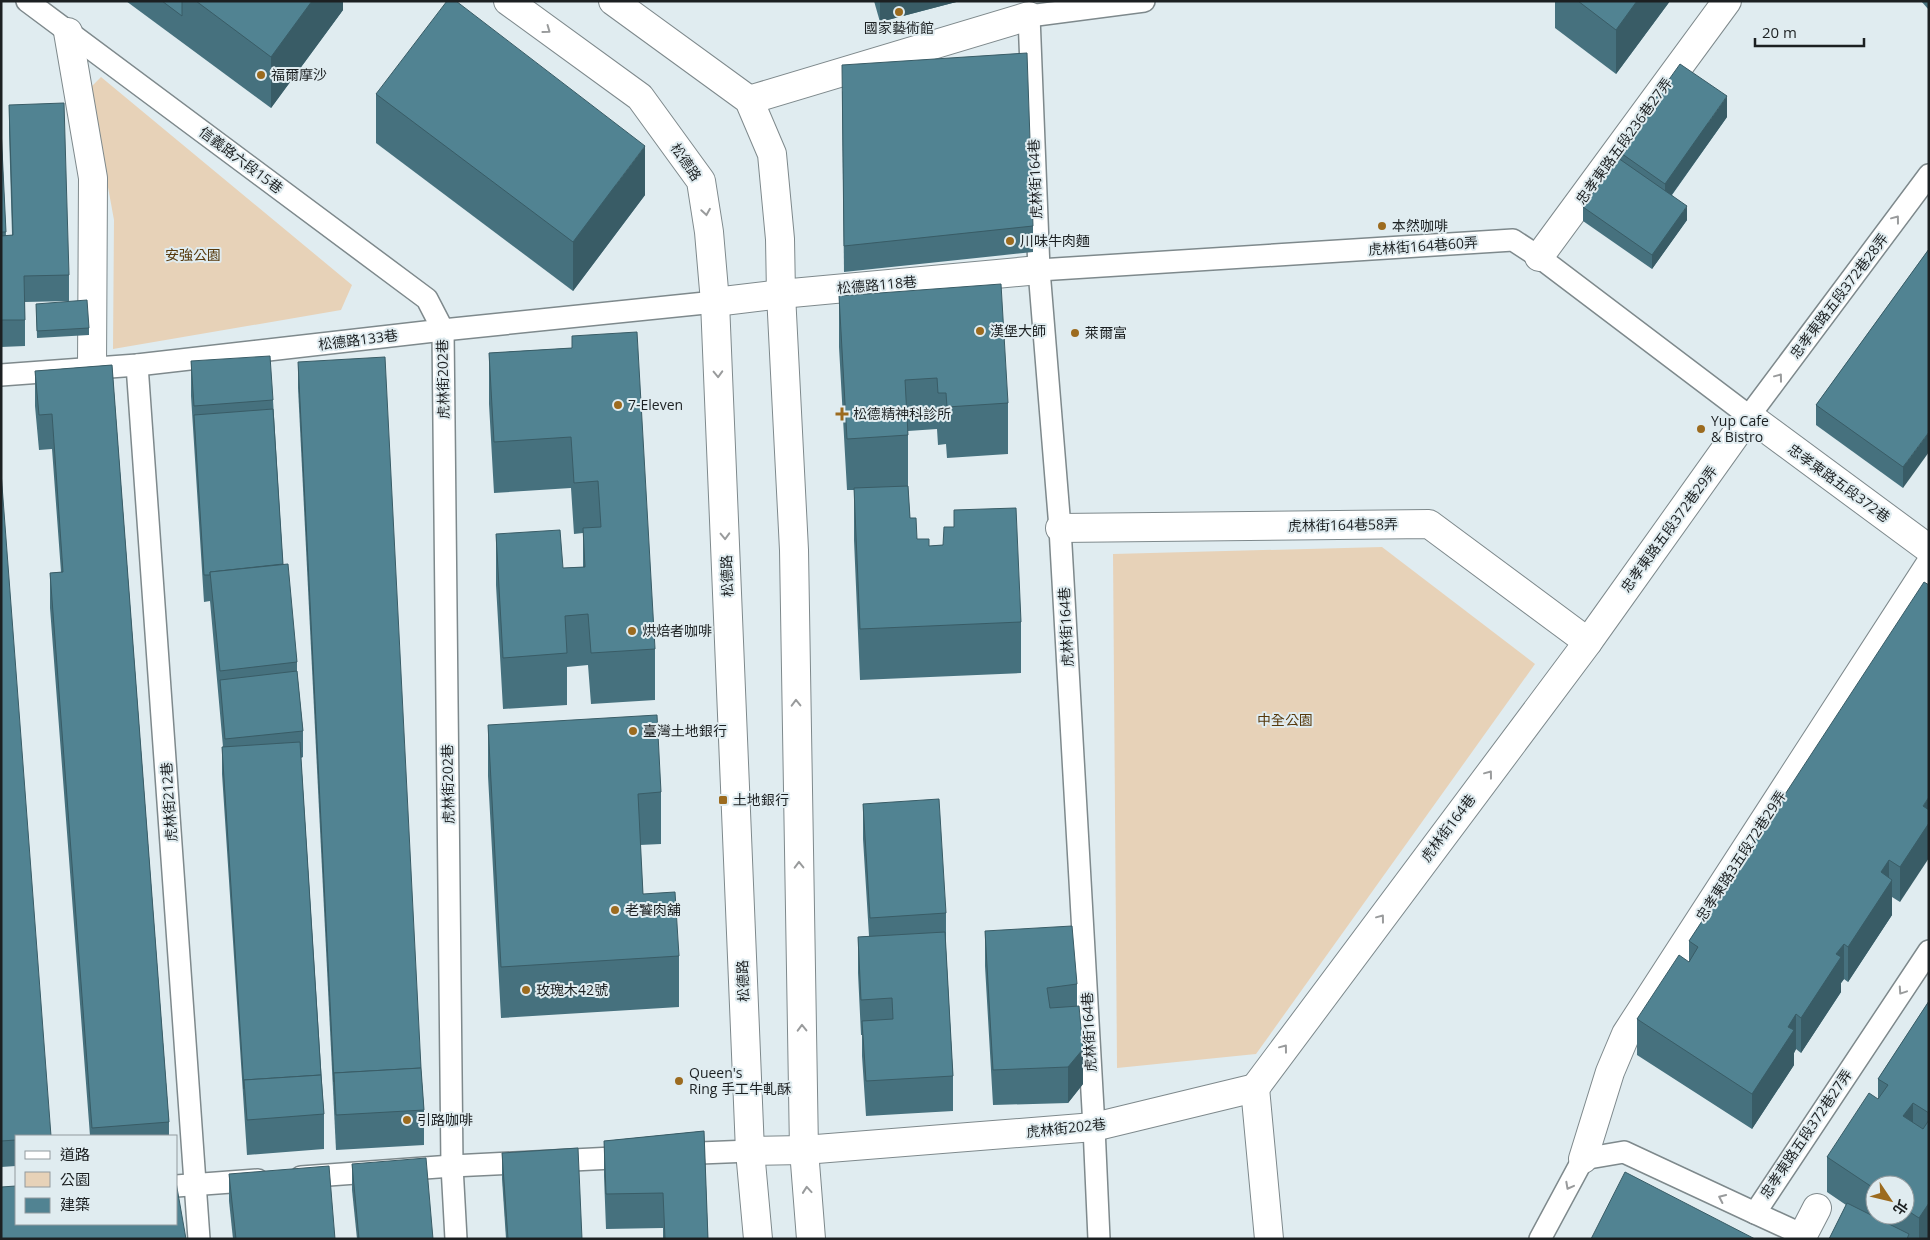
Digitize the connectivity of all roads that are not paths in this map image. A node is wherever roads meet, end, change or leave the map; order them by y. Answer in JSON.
{"nodes":[{"id":1,"x":27,"y":1,"type":"edge"},
{"id":2,"x":508,"y":1,"type":"edge"},
{"id":3,"x":613,"y":1,"type":"edge"},
{"id":4,"x":1144,"y":1,"type":"edge"},
{"id":5,"x":1727,"y":1,"type":"edge"},
{"id":6,"x":1035,"y":9,"type":"edge"},
{"id":7,"x":68,"y":32,"type":"junction"},
{"id":8,"x":749,"y":100,"type":"junction"},
{"id":9,"x":1929,"y":175,"type":"edge"},
{"id":10,"x":1539,"y":256,"type":"junction"},
{"id":11,"x":1039,"y":270,"type":"junction"},
{"id":12,"x":781,"y":294,"type":"junction"},
{"id":13,"x":715,"y":302,"type":"junction"},
{"id":14,"x":443,"y":330,"type":"junction"},
{"id":15,"x":137,"y":365,"type":"junction"},
{"id":16,"x":92,"y":368,"type":"junction"},
{"id":17,"x":1,"y":375,"type":"edge"},
{"id":18,"x":1750,"y":416,"type":"junction"},
{"id":19,"x":1060,"y":528,"type":"junction"},
{"id":20,"x":1929,"y":549,"type":"edge"},
{"id":21,"x":1929,"y":566,"type":"edge"},
{"id":22,"x":1588,"y":642,"type":"junction"},
{"id":23,"x":1929,"y":950,"type":"edge"},
{"id":24,"x":1255,"y":1088,"type":"junction"},
{"id":25,"x":1094,"y":1127,"type":"junction"},
{"id":26,"x":750,"y":1150,"type":"junction"},
{"id":27,"x":804,"y":1150,"type":"junction"},
{"id":28,"x":1583,"y":1159,"type":"junction"},
{"id":29,"x":452,"y":1166,"type":"junction"},
{"id":30,"x":186,"y":1185,"type":"edge"},
{"id":31,"x":1817,"y":1208,"type":"dead end"},
{"id":32,"x":1755,"y":1213,"type":"junction"},
{"id":33,"x":1802,"y":1237,"type":"edge"},
{"id":34,"x":199,"y":1239,"type":"edge"},
{"id":35,"x":456,"y":1239,"type":"edge"},
{"id":36,"x":758,"y":1239,"type":"edge"},
{"id":37,"x":811,"y":1239,"type":"edge"},
{"id":38,"x":1099,"y":1239,"type":"edge"},
{"id":39,"x":1269,"y":1239,"type":"edge"},
{"id":40,"x":1540,"y":1239,"type":"edge"}],
"edges":[{"from":1,"to":7,"type":"lane","name":"信義路六段15巷"},
{"from":2,"to":13,"type":"street","name":"松德路","one_way":true},
{"from":3,"to":8,"type":"street"},
{"from":4,"to":6,"type":"lane"},
{"from":5,"to":10,"type":"street","name":"忠孝東路五段236巷27弄"},
{"from":6,"to":8,"type":"street"},
{"from":6,"to":11,"type":"lane","name":"虎林街164巷"},
{"from":7,"to":14,"type":"lane","name":"信義路六段15巷"},
{"from":7,"to":16,"type":"street"},
{"from":8,"to":12,"type":"street"},
{"from":18,"to":9,"type":"lane","name":"忠孝東路五段372巷28弄","one_way":true},
{"from":10,"to":11,"type":"lane","name":"虎林街164巷60弄"},
{"from":10,"to":18,"type":"lane","name":"虎林街164巷60弄"},
{"from":11,"to":12,"type":"street","name":"松德路118巷"},
{"from":11,"to":19,"type":"lane","name":"虎林街164巷"},
{"from":12,"to":13,"type":"street","name":"松德路118巷"},
{"from":27,"to":12,"type":"street","one_way":true},
{"from":13,"to":14,"type":"lane","name":"松德路133巷"},
{"from":13,"to":26,"type":"street","name":"松德路","one_way":true},
{"from":14,"to":15,"type":"lane","name":"松德路133巷"},
{"from":14,"to":29,"type":"lane","name":"虎林街202巷"},
{"from":15,"to":16,"type":"lane","name":"松德路133巷"},
{"from":15,"to":30,"type":"lane","name":"虎林街212巷"},
{"from":16,"to":17,"type":"lane","name":"松德路133巷"},
{"from":18,"to":20,"type":"street","name":"忠孝東路五段372巷"},
{"from":18,"to":22,"type":"street","name":"忠孝東路五段372巷29弄"},
{"from":19,"to":22,"type":"street","name":"虎林街164巷58弄"},
{"from":19,"to":25,"type":"lane","name":"虎林街164巷"},
{"from":21,"to":28,"type":"street","name":"忠孝東路3五段72巷29弄"},
{"from":24,"to":22,"type":"street","name":"虎林街164巷","one_way":true},
{"from":23,"to":32,"type":"lane","name":"忠孝東路五段372巷27弄","one_way":true},
{"from":24,"to":25,"type":"street","name":"虎林街202巷"},
{"from":24,"to":39,"type":"street"},
{"from":25,"to":27,"type":"street","name":"虎林街202巷"},
{"from":25,"to":38,"type":"lane","name":"虎林街164巷"},
{"from":26,"to":27,"type":"street","name":"虎林街202巷"},
{"from":26,"to":29,"type":"lane"},
{"from":26,"to":36,"type":"street","name":"松德路"},
{"from":37,"to":27,"type":"street","one_way":true},
{"from":32,"to":28,"type":"lane","name":"忠孝東路五段372巷27弄","one_way":true},
{"from":28,"to":40,"type":"lane","one_way":true},
{"from":29,"to":30,"type":"lane"},
{"from":29,"to":35,"type":"lane","name":"虎林街202巷"},
{"from":30,"to":34,"type":"lane","name":"虎林街212巷"},
{"from":31,"to":33,"type":"street"},
{"from":32,"to":33,"type":"lane"}]}
